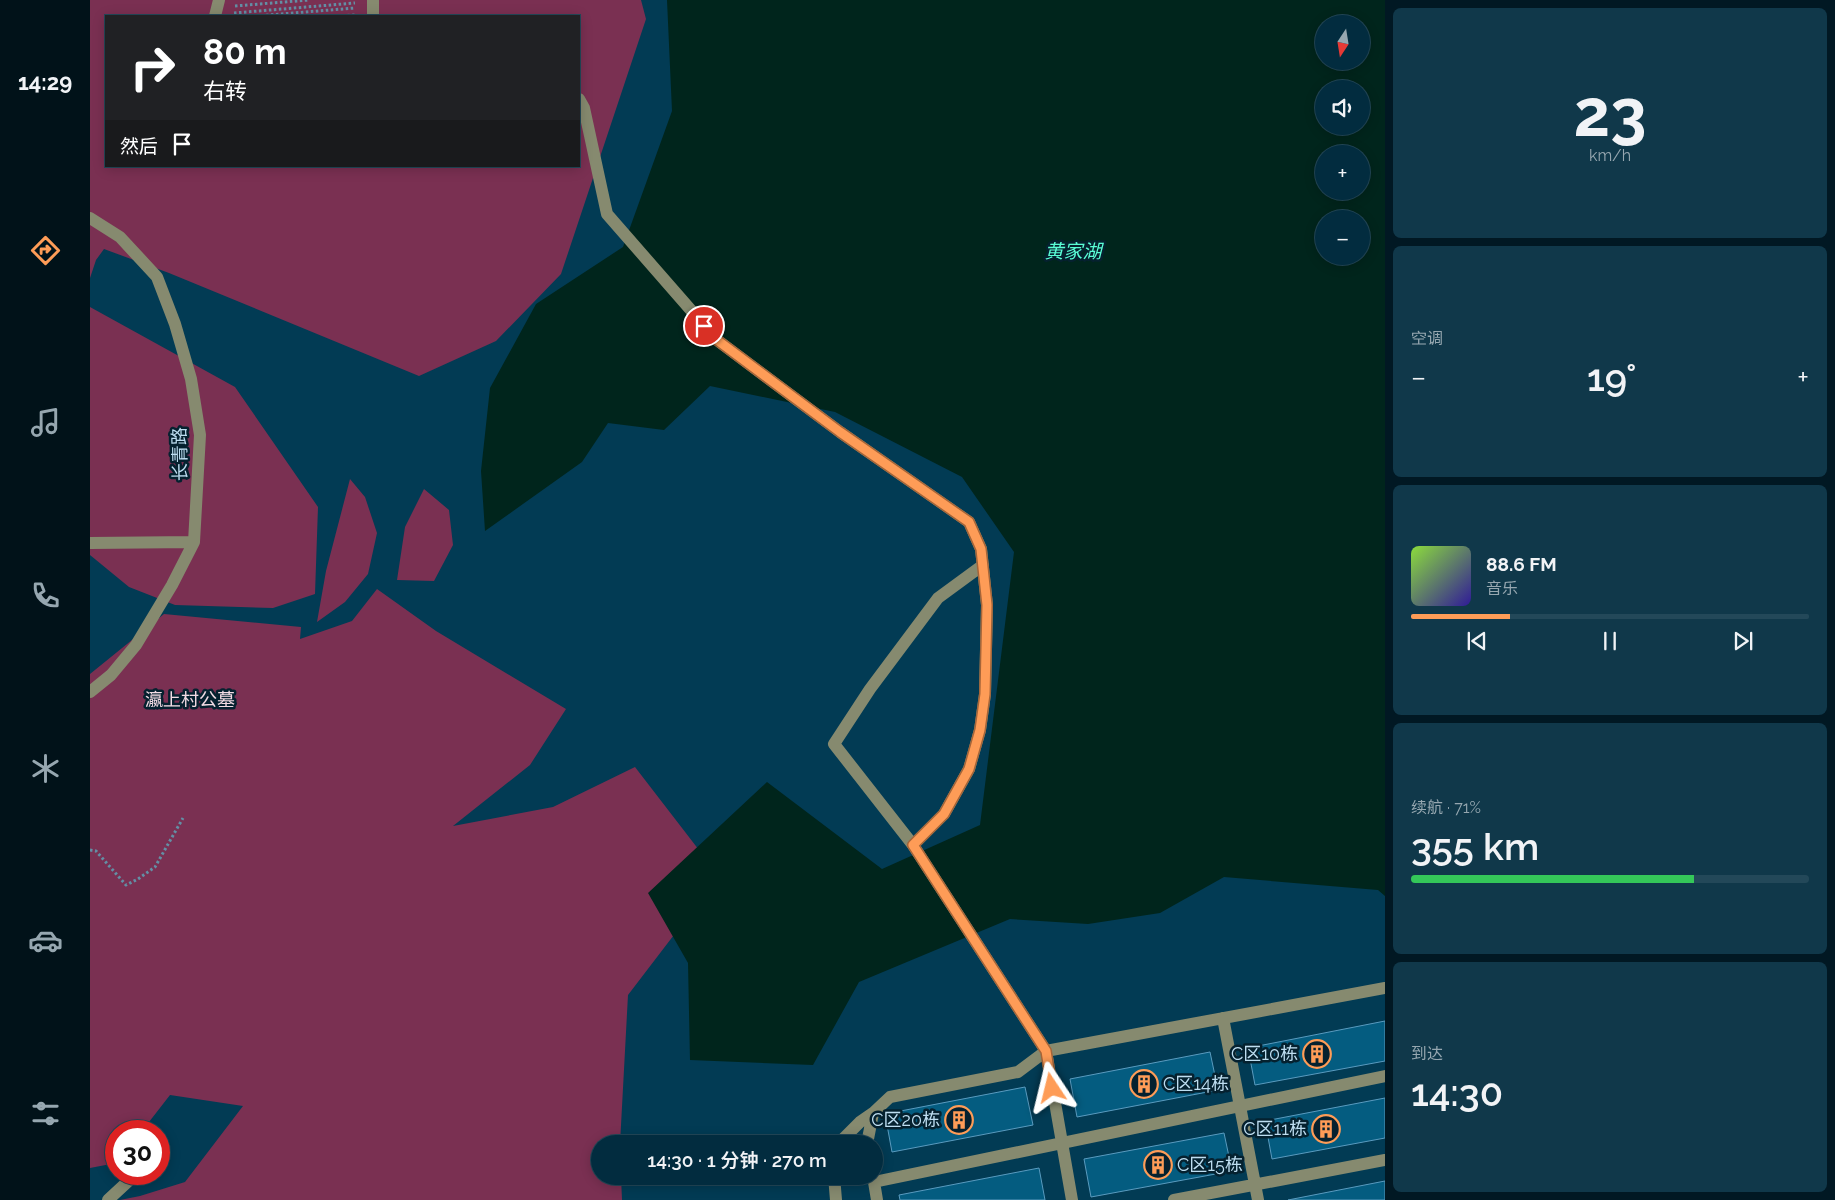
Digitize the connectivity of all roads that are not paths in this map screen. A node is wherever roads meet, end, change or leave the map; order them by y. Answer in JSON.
{"nodes":[{"id":1,"x":582,"y":104,"type":"edge"},
{"id":2,"x":90,"y":218,"type":"edge"},
{"id":3,"x":90,"y":542,"type":"edge"},
{"id":4,"x":194,"y":542,"type":"junction"},
{"id":5,"x":983,"y":565,"type":"junction"},
{"id":6,"x":90,"y":692,"type":"edge"},
{"id":7,"x":913,"y":845,"type":"junction"},
{"id":8,"x":1385,"y":988,"type":"edge"},
{"id":9,"x":1223,"y":1018,"type":"junction"},
{"id":10,"x":1046,"y":1051,"type":"junction"},
{"id":11,"x":1385,"y":1076,"type":"edge"},
{"id":12,"x":1240,"y":1106,"type":"junction"},
{"id":13,"x":872,"y":1113,"type":"junction"},
{"id":14,"x":847,"y":1135,"type":"edge"},
{"id":15,"x":868,"y":1135,"type":"edge"},
{"id":16,"x":1062,"y":1143,"type":"junction"},
{"id":17,"x":1385,"y":1160,"type":"edge"},
{"id":18,"x":883,"y":1177,"type":"edge"},
{"id":19,"x":124,"y":1185,"type":"edge"},
{"id":20,"x":835,"y":1185,"type":"edge"},
{"id":21,"x":874,"y":1185,"type":"edge"},
{"id":22,"x":1255,"y":1185,"type":"junction"},
{"id":23,"x":108,"y":1200,"type":"edge"},
{"id":24,"x":836,"y":1200,"type":"edge"},
{"id":25,"x":877,"y":1200,"type":"edge"},
{"id":26,"x":1072,"y":1200,"type":"edge"},
{"id":27,"x":1174,"y":1200,"type":"edge"},
{"id":28,"x":1258,"y":1200,"type":"edge"}],
"edges":[{"from":1,"to":5,"type":"street"},
{"from":2,"to":4,"type":"street","name":"长青路"},
{"from":3,"to":4,"type":"street"},
{"from":4,"to":6,"type":"street","name":"长青路"},
{"from":5,"to":7,"type":"street"},
{"from":5,"to":7,"type":"street"},
{"from":7,"to":10,"type":"street"},
{"from":8,"to":9,"type":"street"},
{"from":9,"to":10,"type":"street"},
{"from":9,"to":12,"type":"street"},
{"from":10,"to":13,"type":"street"},
{"from":10,"to":16,"type":"street"},
{"from":11,"to":12,"type":"street"},
{"from":12,"to":16,"type":"street"},
{"from":12,"to":22,"type":"street"},
{"from":13,"to":14,"type":"street"},
{"from":13,"to":15,"type":"street"},
{"from":16,"to":18,"type":"street"},
{"from":16,"to":26,"type":"street"},
{"from":17,"to":22,"type":"street"},
{"from":19,"to":23,"type":"street"},
{"from":20,"to":24,"type":"street"},
{"from":21,"to":25,"type":"street"},
{"from":22,"to":27,"type":"street"},
{"from":22,"to":28,"type":"street"}]}
